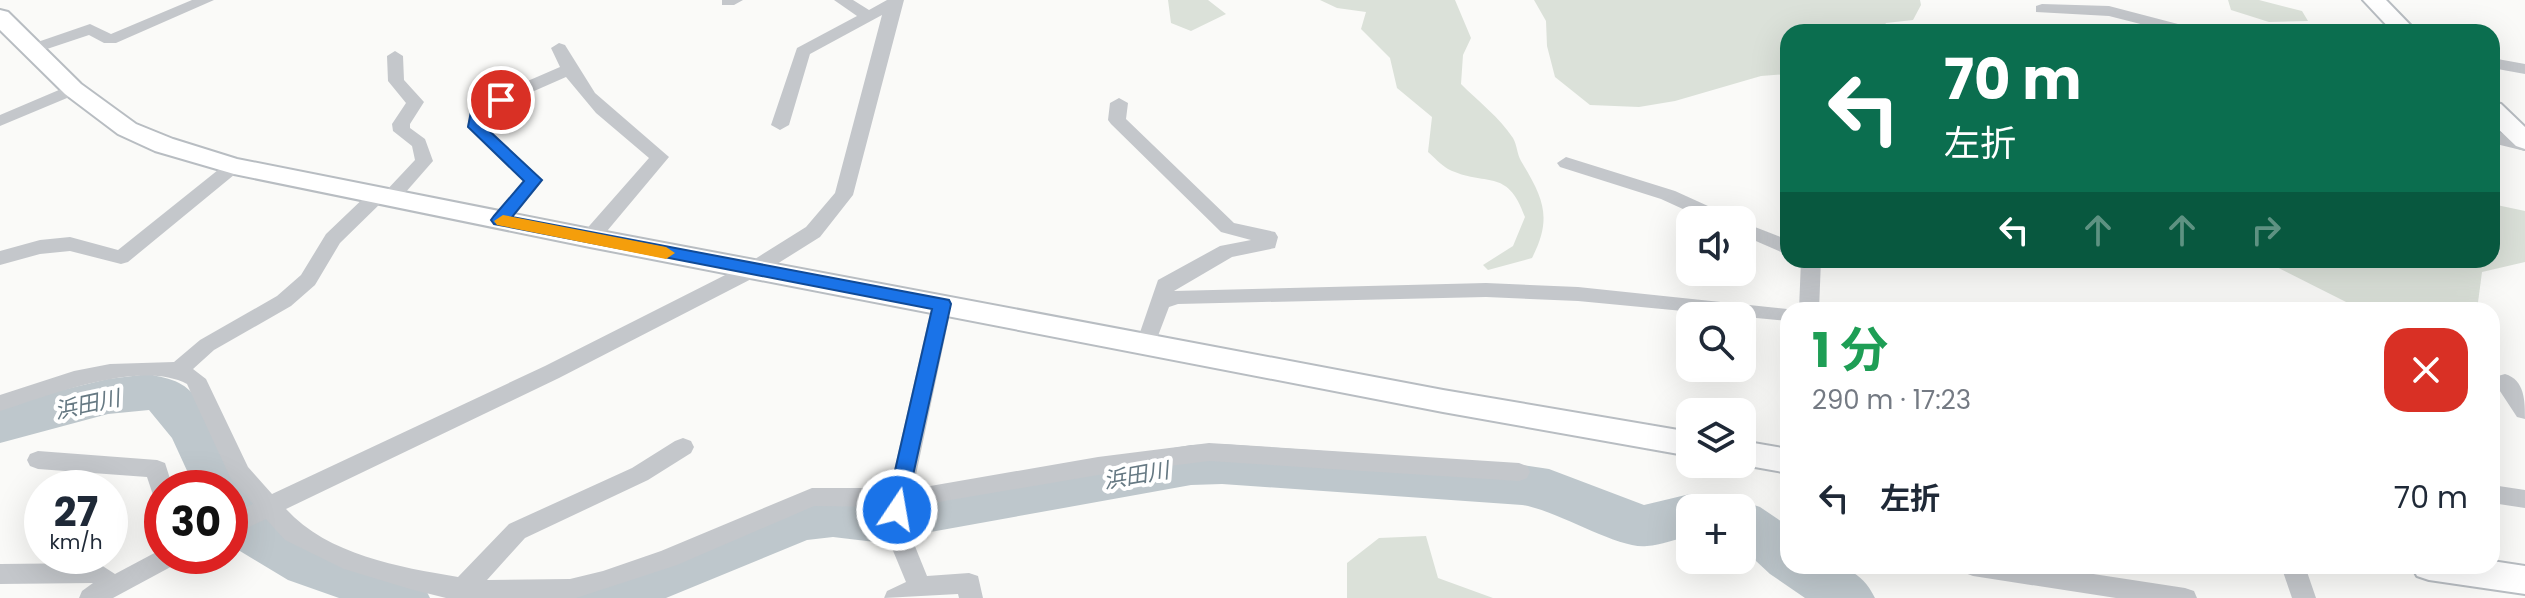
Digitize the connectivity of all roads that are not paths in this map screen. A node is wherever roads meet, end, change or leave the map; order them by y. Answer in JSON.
{"nodes":[{"id":1,"x":206,"y":0,"type":"edge"},
{"id":2,"x":842,"y":0,"type":"edge"},
{"id":3,"x":2374,"y":0,"type":"edge"},
{"id":4,"x":896,"y":1,"type":"edge"},
{"id":5,"x":2042,"y":9,"type":"dead end"},
{"id":6,"x":866,"y":15,"type":"junction"},
{"id":7,"x":0,"y":17,"type":"edge"},
{"id":8,"x":2160,"y":24,"type":"edge"},
{"id":9,"x":2398,"y":24,"type":"edge"},
{"id":10,"x":559,"y":48,"type":"dead end"},
{"id":11,"x":32,"y":49,"type":"junction"},
{"id":12,"x":395,"y":56,"type":"dead end"},
{"id":13,"x":2500,"y":64,"type":"edge"},
{"id":14,"x":2525,"y":69,"type":"edge"},
{"id":15,"x":568,"y":70,"type":"junction"},
{"id":16,"x":73,"y":89,"type":"junction"},
{"id":17,"x":1119,"y":103,"type":"dead end"},
{"id":18,"x":2500,"y":117,"type":"edge"},
{"id":19,"x":0,"y":121,"type":"edge"},
{"id":20,"x":780,"y":125,"type":"dead end"},
{"id":21,"x":2500,"y":138,"type":"edge"},
{"id":22,"x":2525,"y":143,"type":"edge"},
{"id":23,"x":1566,"y":163,"type":"dead end"},
{"id":24,"x":234,"y":166,"type":"junction"},
{"id":25,"x":384,"y":197,"type":"junction"},
{"id":26,"x":1692,"y":206,"type":"edge"},
{"id":27,"x":500,"y":220,"type":"junction"},
{"id":28,"x":1756,"y":234,"type":"edge"},
{"id":29,"x":590,"y":238,"type":"junction"},
{"id":30,"x":1780,"y":245,"type":"edge"},
{"id":31,"x":0,"y":258,"type":"edge"},
{"id":32,"x":1812,"y":268,"type":"edge"},
{"id":33,"x":754,"y":269,"type":"junction"},
{"id":34,"x":1809,"y":302,"type":"edge"},
{"id":35,"x":1161,"y":303,"type":"junction"},
{"id":36,"x":942,"y":304,"type":"junction"},
{"id":37,"x":1780,"y":313,"type":"edge"},
{"id":38,"x":1146,"y":344,"type":"junction"},
{"id":39,"x":178,"y":370,"type":"junction"},
{"id":40,"x":2507,"y":382,"type":"edge"},
{"id":41,"x":0,"y":403,"type":"edge"},
{"id":42,"x":2525,"y":411,"type":"edge"},
{"id":43,"x":1676,"y":442,"type":"edge"},
{"id":44,"x":683,"y":447,"type":"dead end"},
{"id":45,"x":1756,"y":455,"type":"edge"},
{"id":46,"x":38,"y":460,"type":"dead end"},
{"id":47,"x":1780,"y":460,"type":"edge"},
{"id":48,"x":157,"y":470,"type":"edge"},
{"id":49,"x":1519,"y":472,"type":"dead end"},
{"id":50,"x":2500,"y":495,"type":"edge"},
{"id":51,"x":2525,"y":499,"type":"edge"},
{"id":52,"x":265,"y":508,"type":"junction"},
{"id":53,"x":897,"y":512,"type":"junction"},
{"id":54,"x":248,"y":517,"type":"edge"},
{"id":55,"x":144,"y":569,"type":"edge"},
{"id":56,"x":0,"y":574,"type":"edge"},
{"id":57,"x":2026,"y":574,"type":"edge"},
{"id":58,"x":2296,"y":574,"type":"edge"},
{"id":59,"x":2484,"y":574,"type":"edge"},
{"id":60,"x":2525,"y":580,"type":"edge"},
{"id":61,"x":112,"y":586,"type":"junction"},
{"id":62,"x":920,"y":587,"type":"junction"},
{"id":63,"x":458,"y":594,"type":"edge"},
{"id":64,"x":91,"y":598,"type":"edge"},
{"id":65,"x":896,"y":598,"type":"edge"},
{"id":66,"x":971,"y":598,"type":"edge"},
{"id":67,"x":2185,"y":598,"type":"edge"},
{"id":68,"x":2304,"y":598,"type":"edge"}],
"edges":[{"from":1,"to":11,"type":"street"},
{"from":2,"to":6,"type":"street"},
{"from":3,"to":9,"type":"street"},
{"from":4,"to":6,"type":"street"},
{"from":4,"to":33,"type":"street"},
{"from":5,"to":8,"type":"street"},
{"from":6,"to":20,"type":"street"},
{"from":7,"to":11,"type":"street"},
{"from":10,"to":15,"type":"street"},
{"from":11,"to":16,"type":"street"},
{"from":12,"to":25,"type":"street"},
{"from":13,"to":14,"type":"street"},
{"from":15,"to":27,"type":"street"},
{"from":15,"to":29,"type":"street"},
{"from":16,"to":19,"type":"street"},
{"from":16,"to":24,"type":"street"},
{"from":17,"to":35,"type":"street"},
{"from":18,"to":22,"type":"street"},
{"from":21,"to":22,"type":"street"},
{"from":23,"to":26,"type":"street"},
{"from":24,"to":25,"type":"street"},
{"from":24,"to":31,"type":"street"},
{"from":25,"to":27,"type":"street"},
{"from":25,"to":39,"type":"street"},
{"from":27,"to":29,"type":"street"},
{"from":28,"to":30,"type":"street"},
{"from":29,"to":33,"type":"street"},
{"from":32,"to":34,"type":"street"},
{"from":33,"to":36,"type":"street"},
{"from":33,"to":52,"type":"street"},
{"from":35,"to":37,"type":"street"},
{"from":35,"to":38,"type":"street"},
{"from":36,"to":38,"type":"street"},
{"from":36,"to":53,"type":"street"},
{"from":38,"to":43,"type":"street"},
{"from":39,"to":41,"type":"street"},
{"from":39,"to":52,"type":"street"},
{"from":40,"to":42,"type":"street"},
{"from":44,"to":63,"type":"street"},
{"from":45,"to":47,"type":"street"},
{"from":46,"to":48,"type":"street"},
{"from":49,"to":53,"type":"street"},
{"from":50,"to":51,"type":"street"},
{"from":52,"to":54,"type":"street"},
{"from":52,"to":63,"type":"street"},
{"from":53,"to":62,"type":"street"},
{"from":53,"to":63,"type":"street"},
{"from":55,"to":61,"type":"street"},
{"from":56,"to":61,"type":"street"},
{"from":57,"to":67,"type":"street"},
{"from":58,"to":68,"type":"street"},
{"from":59,"to":60,"type":"street"},
{"from":61,"to":64,"type":"street"},
{"from":62,"to":65,"type":"street"},
{"from":62,"to":66,"type":"street"}]}
